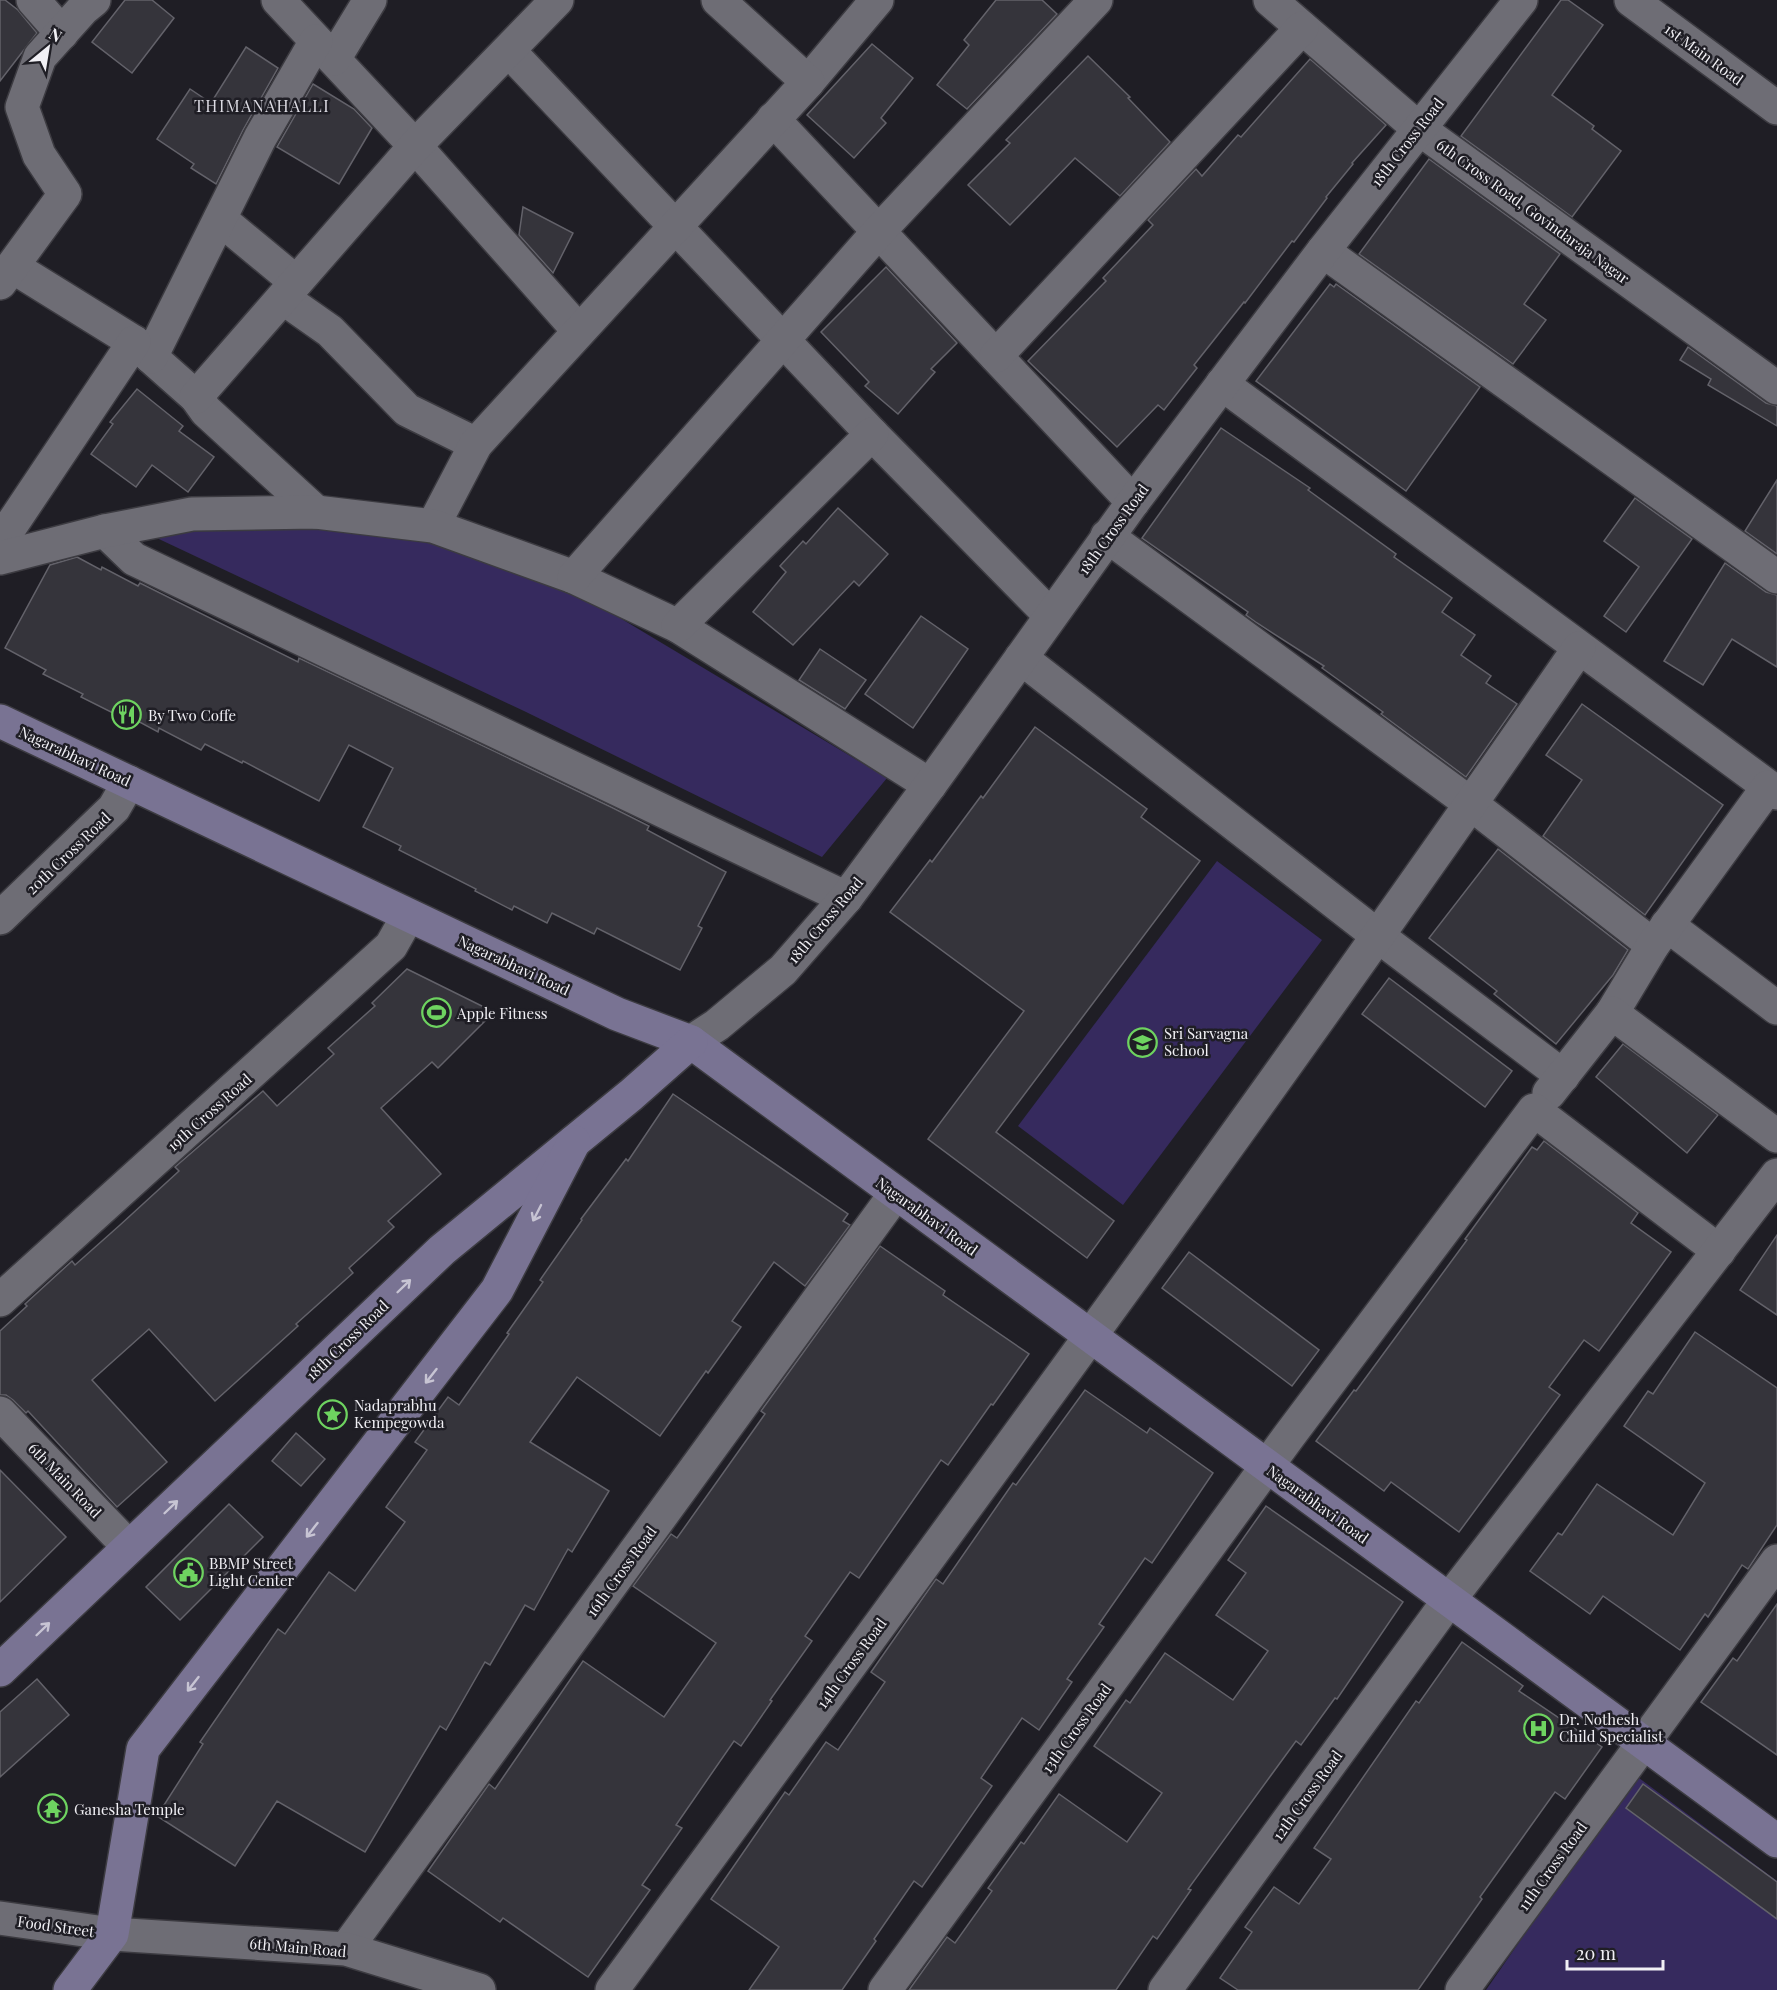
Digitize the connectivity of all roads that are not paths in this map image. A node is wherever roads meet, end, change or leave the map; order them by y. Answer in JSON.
{"nodes":[{"id":1,"x":33,"y":0,"type":"edge"},
{"id":2,"x":94,"y":0,"type":"edge"},
{"id":3,"x":278,"y":0,"type":"edge"},
{"id":4,"x":370,"y":0,"type":"edge"},
{"id":5,"x":557,"y":0,"type":"edge"},
{"id":6,"x":718,"y":0,"type":"edge"},
{"id":7,"x":878,"y":0,"type":"edge"},
{"id":8,"x":1096,"y":0,"type":"edge"},
{"id":9,"x":1270,"y":0,"type":"edge"},
{"id":10,"x":1521,"y":0,"type":"edge"},
{"id":11,"x":1631,"y":0,"type":"edge"},
{"id":12,"x":1302,"y":28,"type":"junction"},
{"id":13,"x":62,"y":33,"type":"junction"},
{"id":14,"x":325,"y":50,"type":"junction"},
{"id":15,"x":509,"y":51,"type":"junction"},
{"id":16,"x":808,"y":82,"type":"junction"},
{"id":17,"x":11,"y":100,"type":"edge"},
{"id":18,"x":1777,"y":108,"type":"edge"},
{"id":19,"x":773,"y":119,"type":"junction"},
{"id":20,"x":1418,"y":128,"type":"junction"},
{"id":21,"x":415,"y":146,"type":"junction"},
{"id":22,"x":220,"y":219,"type":"junction"},
{"id":23,"x":676,"y":226,"type":"junction"},
{"id":24,"x":879,"y":231,"type":"junction"},
{"id":25,"x":1323,"y":251,"type":"junction"},
{"id":26,"x":6,"y":275,"type":"edge"},
{"id":27,"x":290,"y":290,"type":"junction"},
{"id":28,"x":579,"y":331,"type":"junction"},
{"id":29,"x":783,"y":339,"type":"junction"},
{"id":30,"x":142,"y":349,"type":"junction"},
{"id":31,"x":996,"y":356,"type":"junction"},
{"id":32,"x":1222,"y":384,"type":"junction"},
{"id":33,"x":1777,"y":388,"type":"edge"},
{"id":34,"x":196,"y":397,"type":"junction"},
{"id":35,"x":872,"y":434,"type":"junction"},
{"id":36,"x":476,"y":444,"type":"junction"},
{"id":37,"x":1133,"y":502,"type":"junction"},
{"id":38,"x":316,"y":512,"type":"junction"},
{"id":39,"x":432,"y":526,"type":"junction"},
{"id":40,"x":105,"y":531,"type":"junction"},
{"id":41,"x":1107,"y":536,"type":"junction"},
{"id":42,"x":0,"y":542,"type":"edge"},
{"id":43,"x":0,"y":558,"type":"edge"},
{"id":44,"x":574,"y":577,"type":"junction"},
{"id":45,"x":1777,"y":577,"type":"edge"},
{"id":46,"x":1050,"y":615,"type":"junction"},
{"id":47,"x":678,"y":626,"type":"junction"},
{"id":48,"x":1579,"y":648,"type":"junction"},
{"id":49,"x":1021,"y":658,"type":"junction"},
{"id":50,"x":0,"y":721,"type":"edge"},
{"id":51,"x":129,"y":782,"type":"junction"},
{"id":52,"x":930,"y":784,"type":"junction"},
{"id":53,"x":1772,"y":790,"type":"edge"},
{"id":54,"x":1471,"y":804,"type":"junction"},
{"id":55,"x":846,"y":898,"type":"junction"},
{"id":56,"x":408,"y":916,"type":"junction"},
{"id":57,"x":0,"y":918,"type":"edge"},
{"id":58,"x":1660,"y":935,"type":"junction"},
{"id":59,"x":1378,"y":936,"type":"junction"},
{"id":60,"x":1777,"y":1008,"type":"edge"},
{"id":61,"x":1612,"y":1013,"type":"junction"},
{"id":62,"x":691,"y":1042,"type":"junction"},
{"id":63,"x":1563,"y":1076,"type":"junction"},
{"id":64,"x":1534,"y":1110,"type":"junction"},
{"id":65,"x":1777,"y":1136,"type":"edge"},
{"id":66,"x":574,"y":1142,"type":"junction"},
{"id":67,"x":1777,"y":1174,"type":"edge"},
{"id":68,"x":896,"y":1193,"type":"junction"},
{"id":69,"x":1719,"y":1251,"type":"junction"},
{"id":70,"x":0,"y":1300,"type":"edge"},
{"id":71,"x":1091,"y":1337,"type":"junction"},
{"id":72,"x":0,"y":1413,"type":"edge"},
{"id":73,"x":1267,"y":1466,"type":"junction"},
{"id":74,"x":129,"y":1547,"type":"junction"},
{"id":75,"x":1777,"y":1561,"type":"edge"},
{"id":76,"x":1449,"y":1600,"type":"junction"},
{"id":77,"x":0,"y":1670,"type":"edge"},
{"id":78,"x":1642,"y":1742,"type":"junction"},
{"id":79,"x":1777,"y":1841,"type":"edge"},
{"id":80,"x":0,"y":1918,"type":"edge"},
{"id":81,"x":112,"y":1934,"type":"junction"},
{"id":82,"x":346,"y":1949,"type":"junction"},
{"id":83,"x":70,"y":1990,"type":"edge"},
{"id":84,"x":479,"y":1990,"type":"edge"},
{"id":85,"x":612,"y":1990,"type":"edge"},
{"id":86,"x":885,"y":1990,"type":"edge"},
{"id":87,"x":1166,"y":1990,"type":"edge"},
{"id":88,"x":1462,"y":1990,"type":"edge"}],
"edges":[{"from":1,"to":13,"type":"street"},
{"from":2,"to":13,"type":"street"},
{"from":3,"to":14,"type":"street"},
{"from":4,"to":14,"type":"street"},
{"from":5,"to":15,"type":"street"},
{"from":6,"to":16,"type":"street"},
{"from":7,"to":16,"type":"street"},
{"from":8,"to":24,"type":"street"},
{"from":9,"to":12,"type":"street","name":"6th Cross Road, Govindaraja Nagar"},
{"from":10,"to":20,"type":"street","name":"18th Cross Road"},
{"from":11,"to":18,"type":"street","name":"1st Main Road"},
{"from":12,"to":20,"type":"street","name":"6th Cross Road, Govindaraja Nagar"},
{"from":12,"to":31,"type":"street"},
{"from":13,"to":17,"type":"street"},
{"from":14,"to":21,"type":"street"},
{"from":14,"to":22,"type":"street"},
{"from":15,"to":21,"type":"street"},
{"from":15,"to":23,"type":"street"},
{"from":16,"to":19,"type":"street"},
{"from":17,"to":26,"type":"street"},
{"from":19,"to":23,"type":"street"},
{"from":19,"to":24,"type":"street"},
{"from":20,"to":25,"type":"street","name":"18th Cross Road"},
{"from":20,"to":33,"type":"street","name":"6th Cross Road, Govindaraja Nagar"},
{"from":21,"to":27,"type":"street"},
{"from":21,"to":28,"type":"street"},
{"from":22,"to":27,"type":"street"},
{"from":22,"to":30,"type":"street"},
{"from":23,"to":28,"type":"street"},
{"from":23,"to":29,"type":"street"},
{"from":24,"to":29,"type":"street"},
{"from":24,"to":31,"type":"street"},
{"from":25,"to":32,"type":"street","name":"18th Cross Road"},
{"from":25,"to":45,"type":"street"},
{"from":26,"to":30,"type":"street"},
{"from":27,"to":34,"type":"street"},
{"from":27,"to":36,"type":"street"},
{"from":28,"to":36,"type":"street"},
{"from":29,"to":35,"type":"street"},
{"from":29,"to":44,"type":"street"},
{"from":30,"to":34,"type":"street"},
{"from":30,"to":42,"type":"street"},
{"from":31,"to":37,"type":"street"},
{"from":32,"to":37,"type":"street","name":"18th Cross Road"},
{"from":32,"to":48,"type":"street"},
{"from":34,"to":38,"type":"street"},
{"from":35,"to":46,"type":"street"},
{"from":35,"to":47,"type":"street"},
{"from":36,"to":39,"type":"street"},
{"from":37,"to":41,"type":"street","name":"18th Cross Road"},
{"from":38,"to":39,"type":"street"},
{"from":38,"to":40,"type":"street"},
{"from":39,"to":44,"type":"street"},
{"from":40,"to":43,"type":"street"},
{"from":40,"to":55,"type":"street"},
{"from":41,"to":46,"type":"street","name":"18th Cross Road"},
{"from":41,"to":54,"type":"street"},
{"from":44,"to":47,"type":"street"},
{"from":46,"to":49,"type":"street","name":"18th Cross Road"},
{"from":47,"to":52,"type":"street"},
{"from":48,"to":53,"type":"street"},
{"from":48,"to":54,"type":"street","name":"14th Cross Road"},
{"from":49,"to":52,"type":"street","name":"18th Cross Road"},
{"from":49,"to":59,"type":"street"},
{"from":50,"to":51,"type":"main road","name":"Nagarabhavi Road"},
{"from":51,"to":56,"type":"main road","name":"Nagarabhavi Road"},
{"from":51,"to":57,"type":"street","name":"20th Cross Road"},
{"from":52,"to":55,"type":"street","name":"18th Cross Road"},
{"from":53,"to":58,"type":"street","name":"13th Cross Road"},
{"from":54,"to":58,"type":"street"},
{"from":54,"to":59,"type":"street","name":"14th Cross Road"},
{"from":55,"to":62,"type":"street","name":"18th Cross Road"},
{"from":56,"to":62,"type":"main road","name":"Nagarabhavi Road"},
{"from":56,"to":70,"type":"street","name":"19th Cross Road"},
{"from":58,"to":60,"type":"street"},
{"from":58,"to":61,"type":"street","name":"13th Cross Road"},
{"from":59,"to":63,"type":"street"},
{"from":59,"to":71,"type":"street","name":"14th Cross Road"},
{"from":61,"to":63,"type":"street","name":"13th Cross Road"},
{"from":61,"to":65,"type":"street"},
{"from":62,"to":66,"type":"main road","name":"18th Cross Road"},
{"from":62,"to":68,"type":"main road","name":"Nagarabhavi Road"},
{"from":63,"to":64,"type":"street","name":"13th Cross Road"},
{"from":64,"to":69,"type":"street"},
{"from":64,"to":73,"type":"street","name":"13th Cross Road"},
{"from":74,"to":66,"type":"main road","name":"18th Cross Road","one_way":true},
{"from":66,"to":81,"type":"main road","one_way":true},
{"from":67,"to":69,"type":"street","name":"12th Cross Road"},
{"from":68,"to":71,"type":"main road","name":"Nagarabhavi Road"},
{"from":68,"to":82,"type":"street","name":"16th Cross Road"},
{"from":69,"to":76,"type":"street","name":"12th Cross Road"},
{"from":71,"to":73,"type":"main road","name":"Nagarabhavi Road"},
{"from":71,"to":85,"type":"street","name":"14th Cross Road"},
{"from":72,"to":74,"type":"street","name":"6th Main Road"},
{"from":73,"to":76,"type":"main road","name":"Nagarabhavi Road"},
{"from":73,"to":86,"type":"street","name":"13th Cross Road"},
{"from":77,"to":74,"type":"main road","name":"18th Cross Road","one_way":true},
{"from":75,"to":78,"type":"street","name":"11th Cross Road"},
{"from":76,"to":78,"type":"main road","name":"Nagarabhavi Road"},
{"from":76,"to":87,"type":"street","name":"12th Cross Road"},
{"from":78,"to":79,"type":"main road","name":"Nagarabhavi Road"},
{"from":78,"to":88,"type":"street","name":"11th Cross Road"},
{"from":80,"to":81,"type":"street","name":"Food Street"},
{"from":81,"to":82,"type":"street","name":"6th Main Road"},
{"from":81,"to":83,"type":"main road"},
{"from":82,"to":84,"type":"street","name":"6th Main Road"}]}
